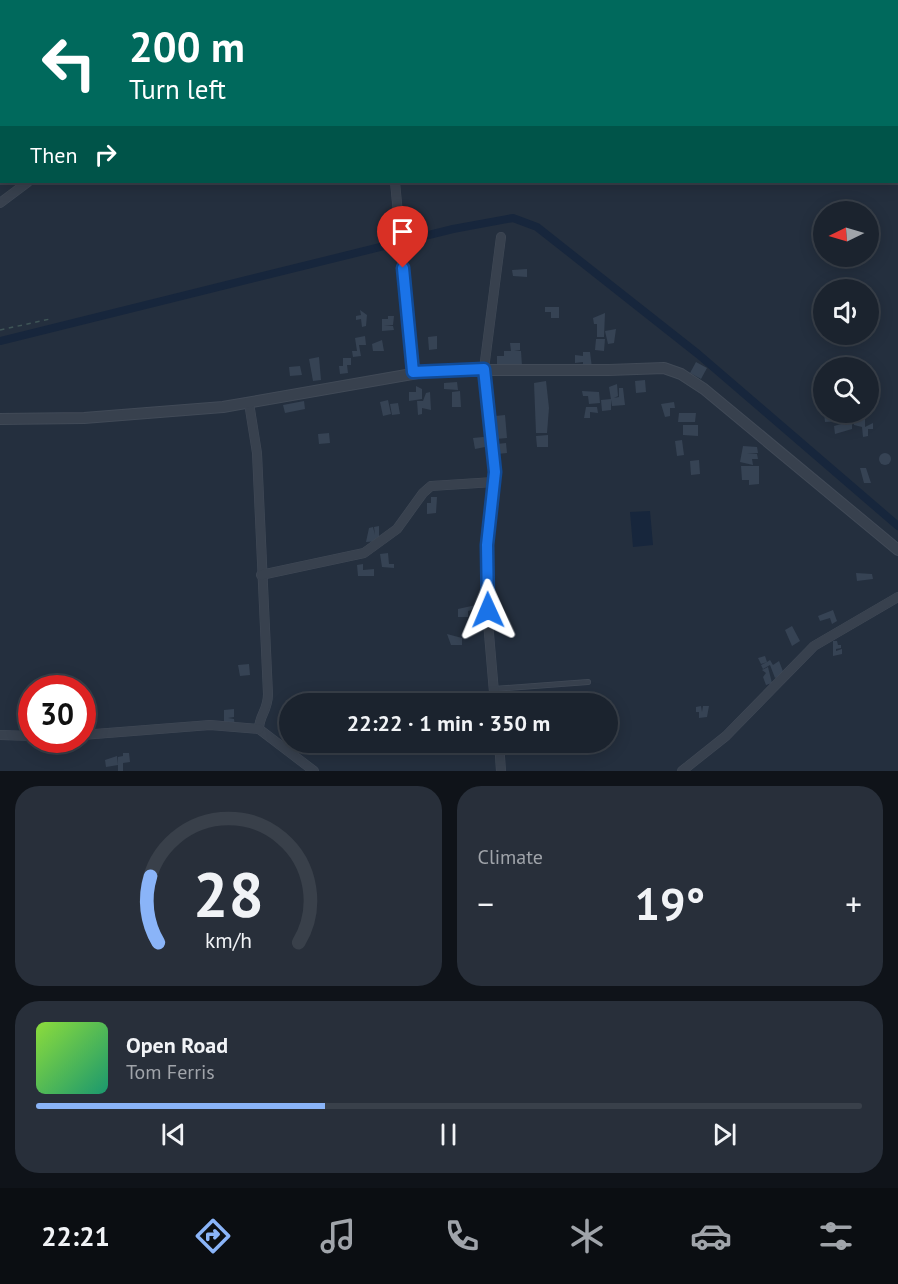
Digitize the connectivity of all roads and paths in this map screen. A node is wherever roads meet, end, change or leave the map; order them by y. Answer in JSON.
{"nodes":[{"id":1,"x":27,"y":183,"type":"edge"},
{"id":2,"x":395,"y":183,"type":"edge"},
{"id":3,"x":0,"y":203,"type":"edge"},
{"id":4,"x":501,"y":237,"type":"dead end"},
{"id":5,"x":50,"y":319,"type":"dead end"},
{"id":6,"x":0,"y":330,"type":"edge"},
{"id":7,"x":484,"y":369,"type":"junction"},
{"id":8,"x":413,"y":372,"type":"junction"},
{"id":9,"x":249,"y":403,"type":"junction"},
{"id":10,"x":0,"y":419,"type":"edge"},
{"id":11,"x":494,"y":482,"type":"junction"},
{"id":12,"x":898,"y":549,"type":"edge"},
{"id":13,"x":261,"y":575,"type":"junction"},
{"id":14,"x":898,"y":597,"type":"edge"},
{"id":15,"x":588,"y":682,"type":"dead end"},
{"id":16,"x":494,"y":689,"type":"junction"},
{"id":17,"x":494,"y":693,"type":"edge"},
{"id":18,"x":260,"y":729,"type":"junction"},
{"id":19,"x":96,"y":734,"type":"edge"},
{"id":20,"x":0,"y":735,"type":"edge"},
{"id":21,"x":18,"y":736,"type":"edge"},
{"id":22,"x":500,"y":753,"type":"edge"},
{"id":23,"x":314,"y":771,"type":"edge"},
{"id":24,"x":501,"y":771,"type":"edge"},
{"id":25,"x":682,"y":771,"type":"edge"}],
"edges":[{"from":1,"to":3,"type":"street"},
{"from":2,"to":8,"type":"street"},
{"from":4,"to":7,"type":"street"},
{"from":5,"to":6,"type":"path"},
{"from":7,"to":8,"type":"street"},
{"from":7,"to":11,"type":"street"},
{"from":7,"to":12,"type":"street"},
{"from":8,"to":9,"type":"street"},
{"from":9,"to":10,"type":"street"},
{"from":9,"to":13,"type":"street"},
{"from":11,"to":13,"type":"street"},
{"from":11,"to":16,"type":"street"},
{"from":13,"to":18,"type":"street"},
{"from":14,"to":25,"type":"street"},
{"from":15,"to":16,"type":"lane"},
{"from":16,"to":17,"type":"street"},
{"from":18,"to":19,"type":"street"},
{"from":18,"to":23,"type":"street"},
{"from":20,"to":21,"type":"street"},
{"from":22,"to":24,"type":"street"}]}
